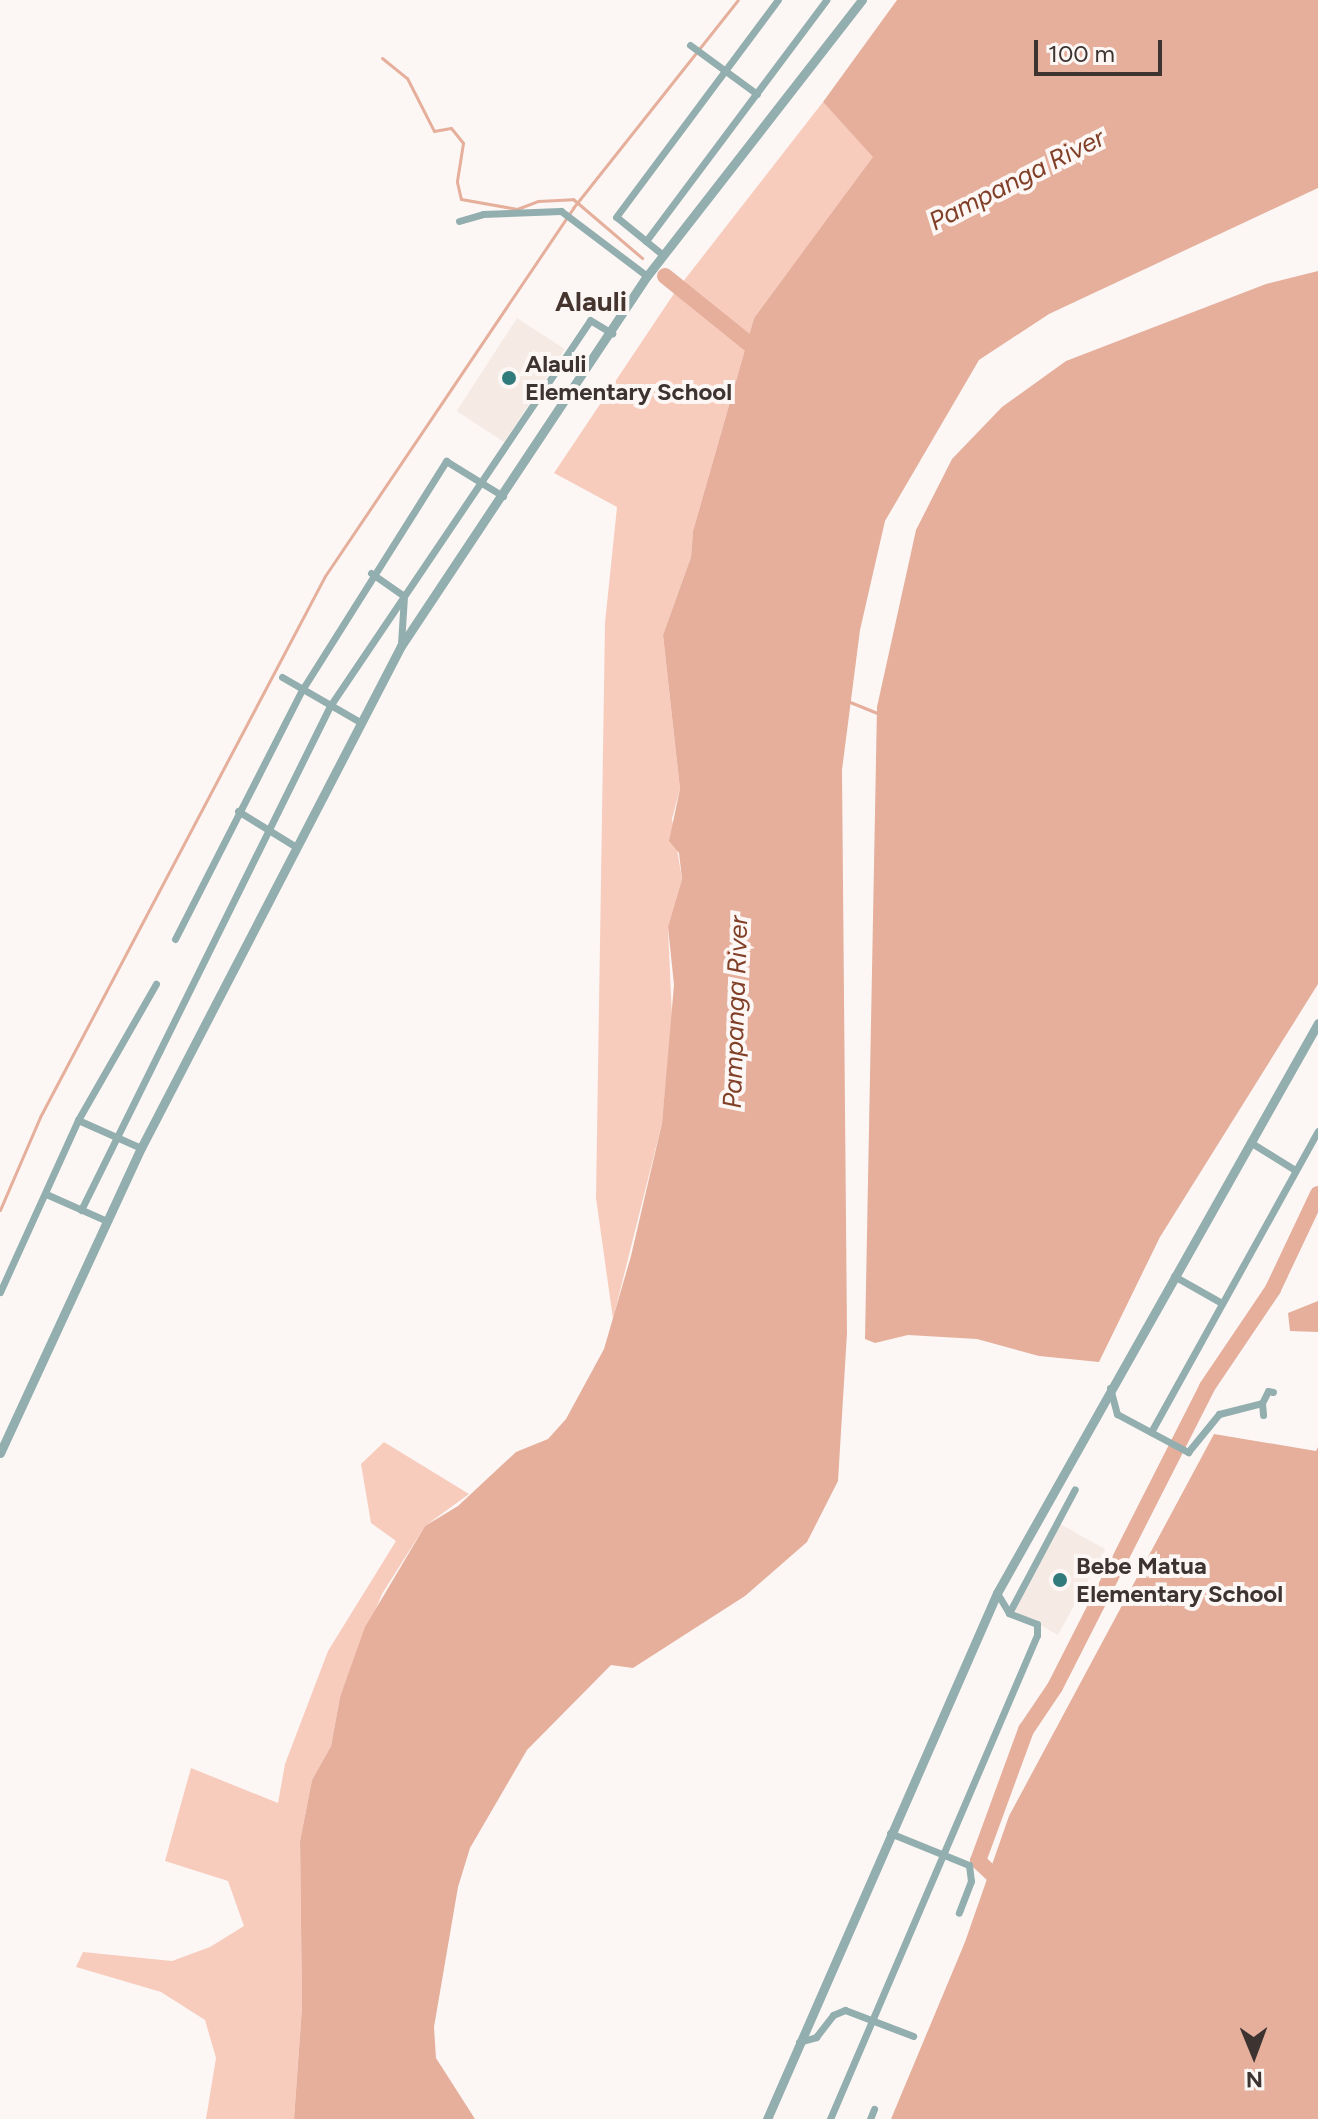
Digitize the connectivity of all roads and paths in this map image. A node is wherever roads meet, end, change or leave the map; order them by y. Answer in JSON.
{"nodes":[{"id":1,"x":778,"y":0,"type":"edge"},
{"id":2,"x":826,"y":0,"type":"edge"},
{"id":3,"x":860,"y":1,"type":"edge"},
{"id":4,"x":691,"y":46,"type":"dead end"},
{"id":5,"x":726,"y":72,"type":"junction"},
{"id":6,"x":757,"y":94,"type":"junction"},
{"id":7,"x":459,"y":221,"type":"dead end"},
{"id":8,"x":646,"y":241,"type":"junction"},
{"id":9,"x":663,"y":255,"type":"junction"},
{"id":10,"x":647,"y":276,"type":"junction"},
{"id":11,"x":612,"y":333,"type":"junction"},
{"id":12,"x":481,"y":483,"type":"junction"},
{"id":13,"x":503,"y":496,"type":"junction"},
{"id":14,"x":371,"y":573,"type":"junction"},
{"id":15,"x":404,"y":596,"type":"junction"},
{"id":16,"x":401,"y":646,"type":"junction"},
{"id":17,"x":282,"y":677,"type":"dead end"},
{"id":18,"x":302,"y":690,"type":"junction"},
{"id":19,"x":330,"y":706,"type":"junction"},
{"id":20,"x":360,"y":722,"type":"junction"},
{"id":21,"x":238,"y":811,"type":"junction"},
{"id":22,"x":270,"y":831,"type":"junction"},
{"id":23,"x":296,"y":847,"type":"junction"},
{"id":24,"x":175,"y":939,"type":"dead end"},
{"id":25,"x":156,"y":984,"type":"dead end"},
{"id":26,"x":1318,"y":1023,"type":"edge"},
{"id":27,"x":78,"y":1120,"type":"junction"},
{"id":28,"x":1318,"y":1131,"type":"edge"},
{"id":29,"x":114,"y":1136,"type":"junction"},
{"id":30,"x":1250,"y":1142,"type":"junction"},
{"id":31,"x":141,"y":1148,"type":"junction"},
{"id":32,"x":1295,"y":1170,"type":"junction"},
{"id":33,"x":46,"y":1194,"type":"junction"},
{"id":34,"x":81,"y":1210,"type":"junction"},
{"id":35,"x":107,"y":1221,"type":"junction"},
{"id":36,"x":1172,"y":1275,"type":"junction"},
{"id":37,"x":0,"y":1292,"type":"edge"},
{"id":38,"x":1220,"y":1302,"type":"junction"},
{"id":39,"x":1109,"y":1386,"type":"junction"},
{"id":40,"x":1273,"y":1392,"type":"dead end"},
{"id":41,"x":1262,"y":1403,"type":"junction"},
{"id":42,"x":1263,"y":1415,"type":"dead end"},
{"id":43,"x":1151,"y":1432,"type":"junction"},
{"id":44,"x":0,"y":1453,"type":"edge"},
{"id":45,"x":1075,"y":1489,"type":"dead end"},
{"id":46,"x":997,"y":1593,"type":"junction"},
{"id":47,"x":1009,"y":1613,"type":"junction"},
{"id":48,"x":890,"y":1833,"type":"junction"},
{"id":49,"x":942,"y":1851,"type":"junction"},
{"id":50,"x":959,"y":1913,"type":"dead end"},
{"id":51,"x":871,"y":2020,"type":"junction"},
{"id":52,"x":913,"y":2036,"type":"dead end"},
{"id":53,"x":799,"y":2042,"type":"junction"},
{"id":54,"x":874,"y":2109,"type":"dead end"},
{"id":55,"x":767,"y":2119,"type":"edge"},
{"id":56,"x":830,"y":2119,"type":"edge"},
{"id":57,"x":870,"y":2119,"type":"edge"}],
"edges":[{"from":1,"to":5,"type":"street"},
{"from":2,"to":6,"type":"street"},
{"from":3,"to":9,"type":"street"},
{"from":4,"to":5,"type":"street"},
{"from":5,"to":6,"type":"street"},
{"from":5,"to":8,"type":"street"},
{"from":6,"to":8,"type":"street"},
{"from":7,"to":10,"type":"street"},
{"from":8,"to":9,"type":"street"},
{"from":9,"to":10,"type":"street"},
{"from":10,"to":11,"type":"street"},
{"from":11,"to":12,"type":"street"},
{"from":11,"to":13,"type":"street"},
{"from":12,"to":13,"type":"street"},
{"from":12,"to":14,"type":"street"},
{"from":12,"to":15,"type":"street"},
{"from":13,"to":16,"type":"street"},
{"from":14,"to":15,"type":"street"},
{"from":14,"to":18,"type":"street"},
{"from":15,"to":16,"type":"street"},
{"from":15,"to":19,"type":"street"},
{"from":16,"to":20,"type":"street"},
{"from":17,"to":18,"type":"street"},
{"from":18,"to":19,"type":"street"},
{"from":18,"to":21,"type":"street"},
{"from":19,"to":20,"type":"street"},
{"from":19,"to":22,"type":"street"},
{"from":20,"to":23,"type":"street"},
{"from":21,"to":22,"type":"street"},
{"from":21,"to":24,"type":"street"},
{"from":22,"to":23,"type":"street"},
{"from":22,"to":29,"type":"street"},
{"from":23,"to":31,"type":"street"},
{"from":25,"to":27,"type":"street"},
{"from":26,"to":30,"type":"street"},
{"from":27,"to":29,"type":"street"},
{"from":27,"to":33,"type":"street"},
{"from":28,"to":32,"type":"street"},
{"from":29,"to":31,"type":"street"},
{"from":29,"to":34,"type":"street"},
{"from":30,"to":32,"type":"street"},
{"from":30,"to":36,"type":"street"},
{"from":31,"to":35,"type":"street"},
{"from":32,"to":38,"type":"street"},
{"from":33,"to":34,"type":"street"},
{"from":33,"to":37,"type":"street"},
{"from":34,"to":35,"type":"street"},
{"from":35,"to":44,"type":"street"},
{"from":36,"to":38,"type":"street"},
{"from":36,"to":39,"type":"street"},
{"from":38,"to":43,"type":"street"},
{"from":39,"to":43,"type":"street"},
{"from":39,"to":46,"type":"street"},
{"from":40,"to":41,"type":"street"},
{"from":41,"to":42,"type":"street"},
{"from":41,"to":43,"type":"street"},
{"from":45,"to":47,"type":"street"},
{"from":46,"to":47,"type":"street"},
{"from":46,"to":48,"type":"street"},
{"from":47,"to":49,"type":"street"},
{"from":48,"to":49,"type":"street"},
{"from":48,"to":53,"type":"street"},
{"from":49,"to":50,"type":"street"},
{"from":49,"to":51,"type":"street"},
{"from":51,"to":52,"type":"street"},
{"from":51,"to":53,"type":"street"},
{"from":51,"to":56,"type":"street"},
{"from":53,"to":55,"type":"street"},
{"from":54,"to":57,"type":"street"}]}
